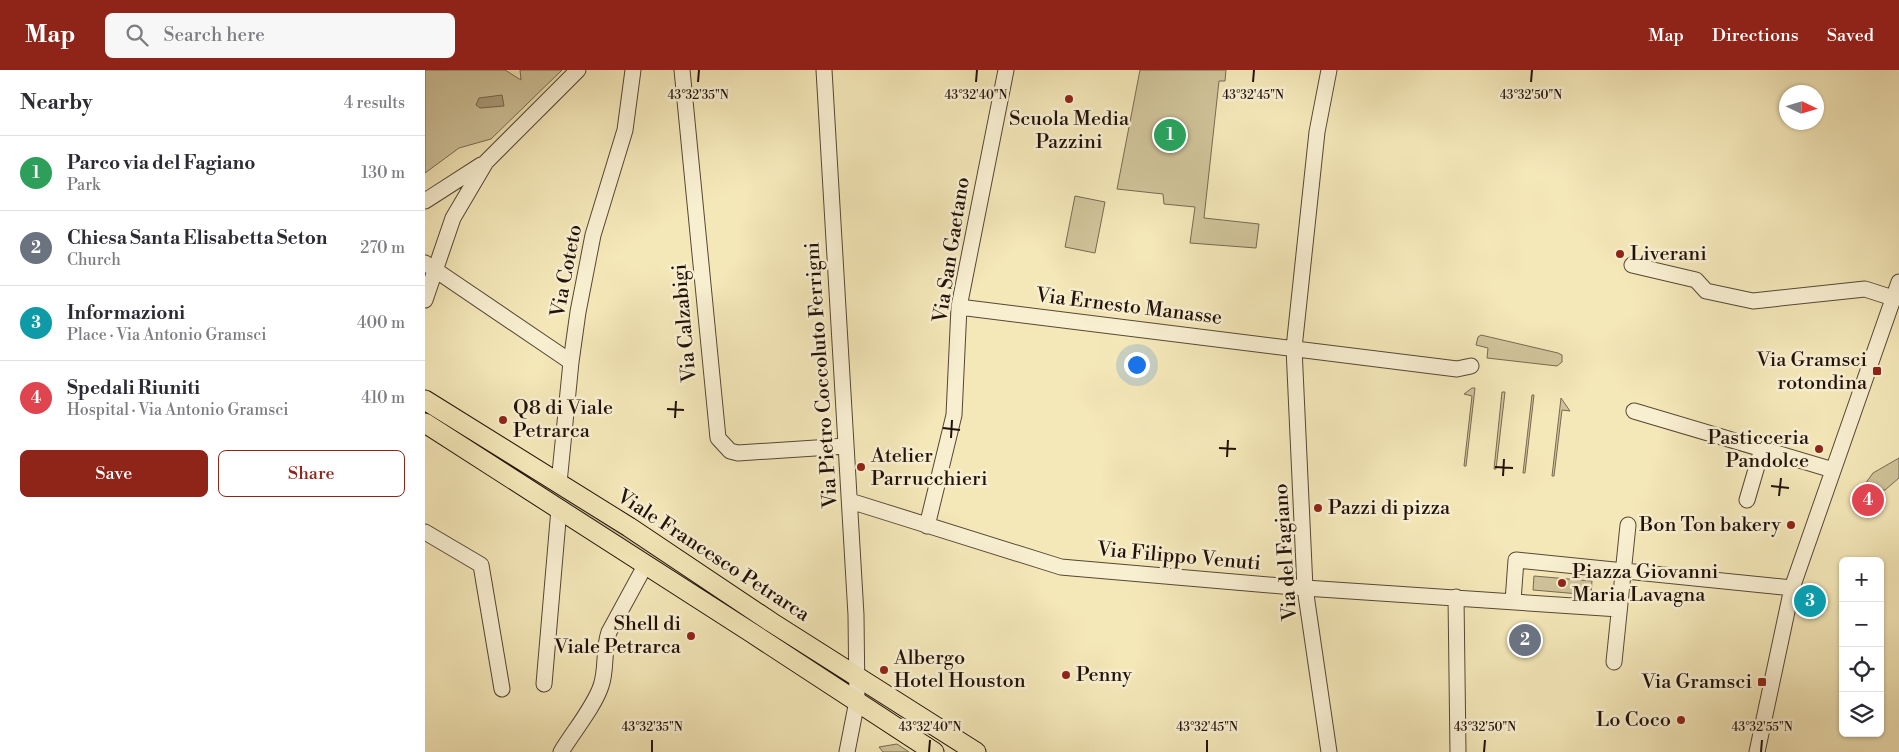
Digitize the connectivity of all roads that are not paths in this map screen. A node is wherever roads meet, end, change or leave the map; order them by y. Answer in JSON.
{"nodes":[{"id":1,"x":578,"y":70,"type":"edge"},
{"id":2,"x":633,"y":70,"type":"edge"},
{"id":3,"x":682,"y":70,"type":"edge"},
{"id":4,"x":824,"y":70,"type":"edge"},
{"id":5,"x":1007,"y":70,"type":"edge"},
{"id":6,"x":1329,"y":70,"type":"edge"},
{"id":7,"x":486,"y":162,"type":"junction"},
{"id":8,"x":425,"y":201,"type":"edge"},
{"id":9,"x":1633,"y":265,"type":"dead end"},
{"id":10,"x":430,"y":266,"type":"edge"},
{"id":11,"x":1899,"y":282,"type":"edge"},
{"id":12,"x":1893,"y":298,"type":"junction"},
{"id":13,"x":425,"y":300,"type":"edge"},
{"id":14,"x":959,"y":307,"type":"junction"},
{"id":15,"x":1295,"y":348,"type":"junction"},
{"id":16,"x":571,"y":362,"type":"junction"},
{"id":17,"x":1471,"y":366,"type":"dead end"},
{"id":18,"x":425,"y":400,"type":"edge"},
{"id":19,"x":1634,"y":411,"type":"dead end"},
{"id":20,"x":425,"y":423,"type":"edge"},
{"id":21,"x":846,"y":446,"type":"junction"},
{"id":22,"x":1762,"y":449,"type":"junction"},
{"id":23,"x":1833,"y":470,"type":"junction"},
{"id":24,"x":559,"y":483,"type":"junction"},
{"id":25,"x":1747,"y":500,"type":"dead end"},
{"id":26,"x":850,"y":501,"type":"junction"},
{"id":27,"x":559,"y":509,"type":"junction"},
{"id":28,"x":927,"y":526,"type":"junction"},
{"id":29,"x":1628,"y":526,"type":"dead end"},
{"id":30,"x":425,"y":532,"type":"edge"},
{"id":31,"x":646,"y":564,"type":"junction"},
{"id":32,"x":1623,"y":569,"type":"junction"},
{"id":33,"x":1305,"y":588,"type":"junction"},
{"id":34,"x":1792,"y":588,"type":"junction"},
{"id":35,"x":1456,"y":597,"type":"junction"},
{"id":36,"x":1513,"y":602,"type":"junction"},
{"id":37,"x":1619,"y":609,"type":"junction"},
{"id":38,"x":1614,"y":662,"type":"dead end"},
{"id":39,"x":857,"y":677,"type":"junction"},
{"id":40,"x":544,"y":684,"type":"dead end"},
{"id":41,"x":502,"y":689,"type":"dead end"},
{"id":42,"x":857,"y":701,"type":"junction"},
{"id":43,"x":561,"y":752,"type":"edge"},
{"id":44,"x":847,"y":752,"type":"edge"},
{"id":45,"x":934,"y":752,"type":"edge"},
{"id":46,"x":976,"y":752,"type":"edge"},
{"id":47,"x":1329,"y":752,"type":"edge"},
{"id":48,"x":1458,"y":752,"type":"edge"},
{"id":49,"x":1757,"y":752,"type":"edge"}],
"edges":[{"from":1,"to":7,"type":"street"},
{"from":2,"to":16,"type":"street","name":"Via Coteto"},
{"from":3,"to":21,"type":"street","name":"Via Calzabigi"},
{"from":4,"to":21,"type":"street","name":"Via Pietro Coccoluto Ferrigni"},
{"from":5,"to":14,"type":"street","name":"Via San Gaetano"},
{"from":6,"to":15,"type":"street","name":"Via del Fagiano"},
{"from":7,"to":8,"type":"street"},
{"from":7,"to":10,"type":"street"},
{"from":9,"to":12,"type":"street"},
{"from":10,"to":13,"type":"street"},
{"from":10,"to":16,"type":"street"},
{"from":11,"to":12,"type":"street"},
{"from":12,"to":23,"type":"street"},
{"from":14,"to":15,"type":"street","name":"Via Ernesto Manasse"},
{"from":14,"to":28,"type":"street","name":"Via San Gaetano"},
{"from":15,"to":17,"type":"street"},
{"from":15,"to":33,"type":"street","name":"Via del Fagiano"},
{"from":16,"to":24,"type":"street","name":"Via Coteto"},
{"from":18,"to":24,"type":"main road","name":"Viale Francesco Petrarca"},
{"from":19,"to":22,"type":"street"},
{"from":20,"to":27,"type":"main road"},
{"from":21,"to":26,"type":"street","name":"Via Pietro Coccoluto Ferrigni"},
{"from":22,"to":23,"type":"street"},
{"from":22,"to":25,"type":"street"},
{"from":23,"to":34,"type":"street"},
{"from":24,"to":39,"type":"main road","name":"Viale Francesco Petrarca"},
{"from":26,"to":28,"type":"street","name":"Via Filippo Venuti"},
{"from":26,"to":39,"type":"street","name":"Via Pietro Coccoluto Ferrigni"},
{"from":27,"to":31,"type":"main road"},
{"from":27,"to":40,"type":"street"},
{"from":28,"to":33,"type":"street","name":"Via Filippo Venuti"},
{"from":29,"to":32,"type":"street"},
{"from":30,"to":41,"type":"street"},
{"from":31,"to":42,"type":"main road"},
{"from":31,"to":43,"type":"street"},
{"from":32,"to":34,"type":"street"},
{"from":32,"to":36,"type":"street"},
{"from":32,"to":37,"type":"street"},
{"from":33,"to":35,"type":"street","name":"Via Filippo Venuti"},
{"from":33,"to":47,"type":"street","name":"Via del Fagiano"},
{"from":34,"to":49,"type":"street"},
{"from":35,"to":36,"type":"street","name":"Via Filippo Venuti"},
{"from":35,"to":48,"type":"street"},
{"from":36,"to":37,"type":"street"},
{"from":37,"to":38,"type":"street"},
{"from":39,"to":42,"type":"street","name":"Via Pietro Coccoluto Ferrigni"},
{"from":39,"to":46,"type":"main road","name":"Viale Francesco Petrarca"},
{"from":42,"to":44,"type":"street","name":"Via Pietro Coccoluto Ferrigni"},
{"from":42,"to":45,"type":"main road"}]}
